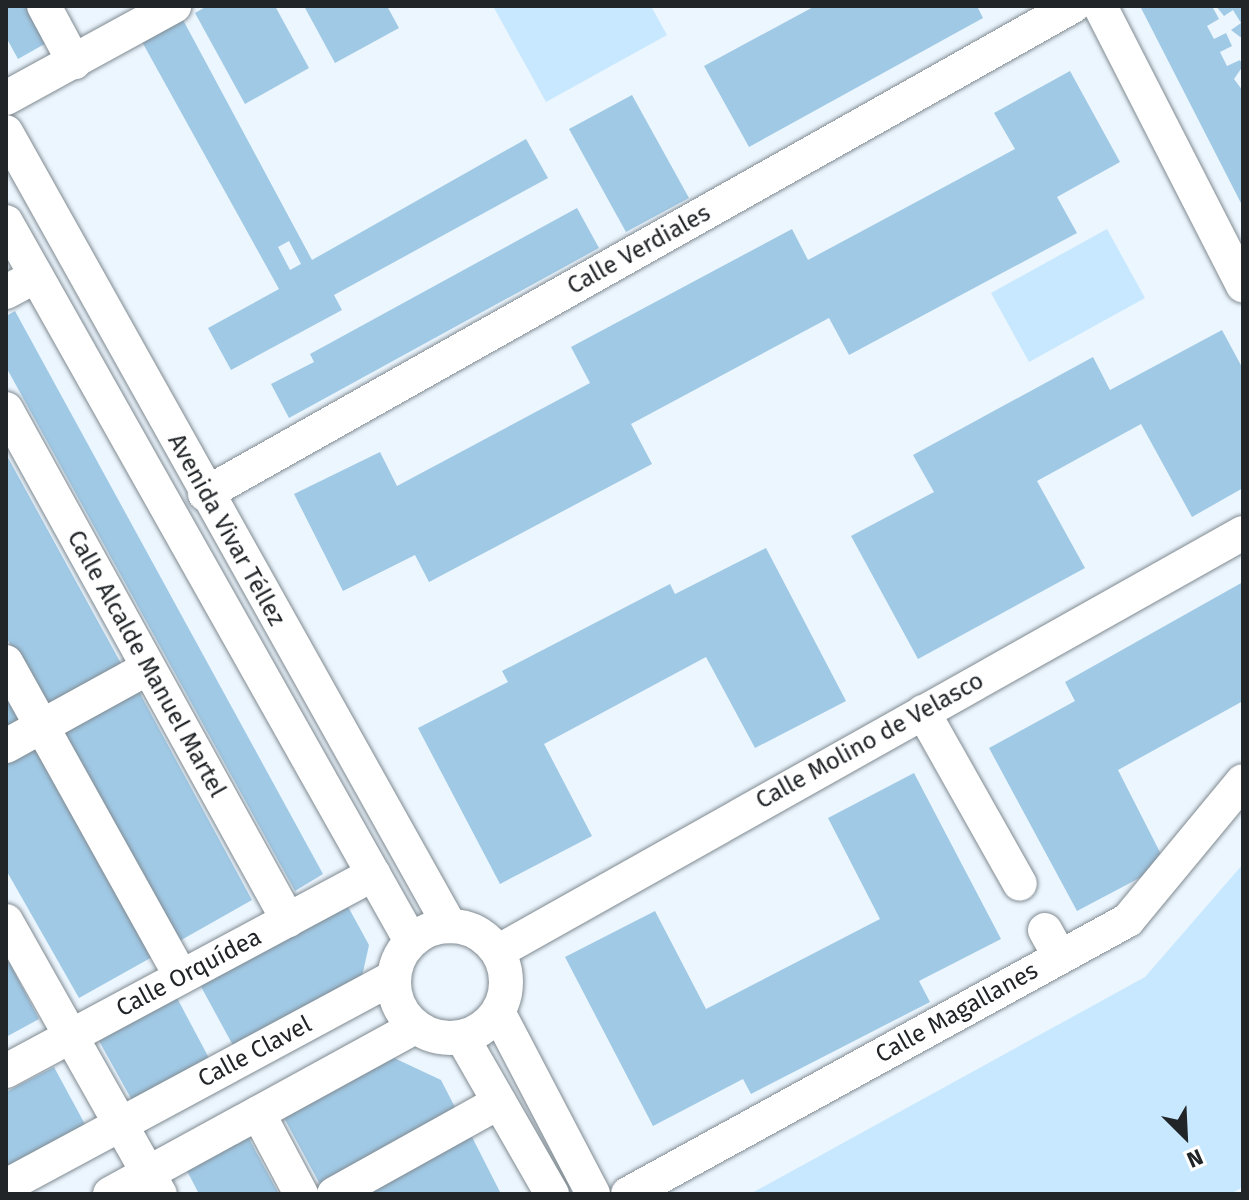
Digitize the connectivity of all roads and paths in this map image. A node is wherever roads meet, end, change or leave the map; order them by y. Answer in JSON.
{"nodes":[{"id":1,"x":44,"y":6,"type":"edge"},
{"id":2,"x":174,"y":6,"type":"edge"},
{"id":3,"x":1073,"y":6,"type":"edge"},
{"id":4,"x":1100,"y":6,"type":"edge"},
{"id":5,"x":74,"y":62,"type":"junction"},
{"id":6,"x":6,"y":98,"type":"edge"},
{"id":7,"x":6,"y":132,"type":"edge"},
{"id":8,"x":6,"y":222,"type":"edge"},
{"id":9,"x":36,"y":276,"type":"junction"},
{"id":10,"x":1243,"y":286,"type":"edge"},
{"id":11,"x":6,"y":292,"type":"edge"},
{"id":12,"x":6,"y":409,"type":"edge"},
{"id":13,"x":205,"y":494,"type":"junction"},
{"id":14,"x":1243,"y":533,"type":"edge"},
{"id":15,"x":6,"y":662,"type":"edge"},
{"id":16,"x":148,"y":668,"type":"junction"},
{"id":17,"x":923,"y":712,"type":"junction"},
{"id":18,"x":42,"y":726,"type":"junction"},
{"id":19,"x":6,"y":746,"type":"edge"},
{"id":20,"x":1243,"y":781,"type":"edge"},
{"id":21,"x":373,"y":874,"type":"junction"},
{"id":22,"x":1020,"y":884,"type":"dead end"},
{"id":23,"x":288,"y":920,"type":"junction"},
{"id":24,"x":450,"y":926,"type":"junction"},
{"id":25,"x":8,"y":928,"type":"edge"},
{"id":26,"x":411,"y":941,"type":"junction"},
{"id":27,"x":499,"y":951,"type":"junction"},
{"id":28,"x":181,"y":977,"type":"junction"},
{"id":29,"x":389,"y":980,"type":"junction"},
{"id":30,"x":498,"y":1012,"type":"junction"},
{"id":31,"x":415,"y":1027,"type":"junction"},
{"id":32,"x":72,"y":1036,"type":"junction"},
{"id":33,"x":462,"y":1037,"type":"junction"},
{"id":34,"x":6,"y":1071,"type":"edge"},
{"id":35,"x":499,"y":1102,"type":"junction"},
{"id":36,"x":258,"y":1113,"type":"junction"},
{"id":37,"x":120,"y":1123,"type":"junction"},
{"id":38,"x":154,"y":1184,"type":"edge"},
{"id":39,"x":6,"y":1186,"type":"edge"},
{"id":40,"x":110,"y":1194,"type":"edge"},
{"id":41,"x":301,"y":1194,"type":"edge"},
{"id":42,"x":334,"y":1194,"type":"edge"},
{"id":43,"x":552,"y":1194,"type":"edge"},
{"id":44,"x":593,"y":1194,"type":"edge"},
{"id":45,"x":628,"y":1194,"type":"edge"}],
"edges":[{"from":1,"to":5,"type":"street"},
{"from":2,"to":5,"type":"street"},
{"from":3,"to":13,"type":"street","name":"Calle Verdiales"},
{"from":4,"to":10,"type":"street"},
{"from":5,"to":6,"type":"street"},
{"from":7,"to":13,"type":"street","name":"Avenida Vivar Téllez"},
{"from":8,"to":9,"type":"street","name":"Avenida Vivar Téllez"},
{"from":9,"to":11,"type":"street"},
{"from":9,"to":21,"type":"street","name":"Avenida Vivar Téllez"},
{"from":12,"to":16,"type":"street","name":"Calle Alcalde Manuel Martel"},
{"from":13,"to":24,"type":"street","name":"Avenida Vivar Téllez"},
{"from":14,"to":17,"type":"street","name":"Calle Molino de Velasco"},
{"from":15,"to":18,"type":"street"},
{"from":16,"to":18,"type":"street"},
{"from":16,"to":23,"type":"street","name":"Calle Alcalde Manuel Martel"},
{"from":17,"to":22,"type":"street"},
{"from":17,"to":27,"type":"street","name":"Calle Molino de Velasco"},
{"from":18,"to":19,"type":"street"},
{"from":18,"to":28,"type":"street"},
{"from":20,"to":45,"type":"street","name":"Calle Magallanes"},
{"from":21,"to":23,"type":"street","name":"Calle Orquídea"},
{"from":21,"to":26,"type":"street","name":"Avenida Vivar Téllez"},
{"from":23,"to":28,"type":"street","name":"Calle Orquídea"},
{"from":24,"to":26,"type":"street"},
{"from":24,"to":27,"type":"street"},
{"from":25,"to":32,"type":"street"},
{"from":26,"to":29,"type":"street"},
{"from":27,"to":30,"type":"street"},
{"from":28,"to":32,"type":"street","name":"Calle Orquídea"},
{"from":29,"to":31,"type":"street"},
{"from":29,"to":37,"type":"street","name":"Calle Clavel"},
{"from":30,"to":33,"type":"street"},
{"from":30,"to":44,"type":"street"},
{"from":31,"to":33,"type":"street"},
{"from":31,"to":36,"type":"street"},
{"from":32,"to":34,"type":"street","name":"Calle Orquídea"},
{"from":32,"to":37,"type":"street"},
{"from":33,"to":35,"type":"street"},
{"from":35,"to":42,"type":"street"},
{"from":35,"to":43,"type":"street"},
{"from":36,"to":38,"type":"street"},
{"from":36,"to":41,"type":"street"},
{"from":37,"to":38,"type":"street"},
{"from":37,"to":39,"type":"street","name":"Calle Clavel"},
{"from":38,"to":40,"type":"street"}]}
